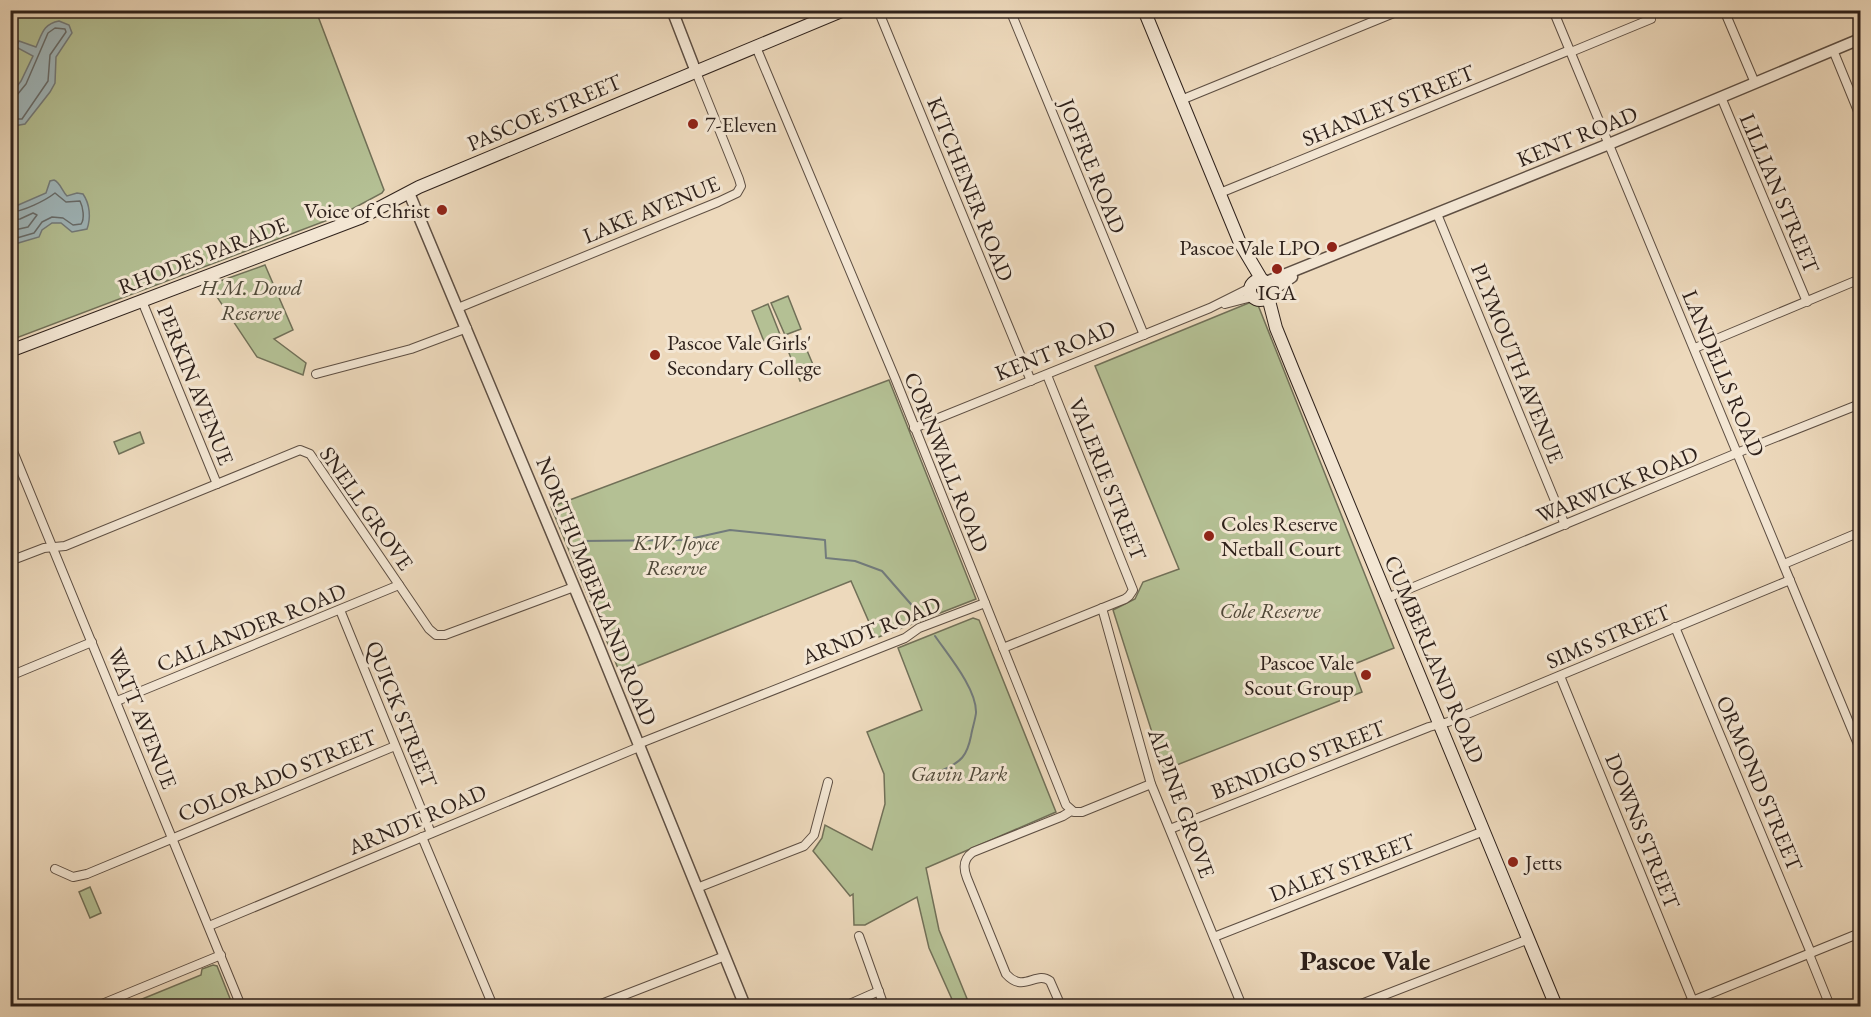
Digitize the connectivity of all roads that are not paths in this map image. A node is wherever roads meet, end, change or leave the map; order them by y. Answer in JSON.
{"nodes":[{"id":1,"x":672,"y":10,"type":"edge"},
{"id":2,"x":844,"y":10,"type":"edge"},
{"id":3,"x":878,"y":10,"type":"edge"},
{"id":4,"x":1010,"y":10,"type":"edge"},
{"id":5,"x":1144,"y":10,"type":"edge"},
{"id":6,"x":1401,"y":10,"type":"edge"},
{"id":7,"x":1553,"y":10,"type":"edge"},
{"id":8,"x":1724,"y":10,"type":"edge"},
{"id":9,"x":1651,"y":20,"type":"dead end"},
{"id":10,"x":1860,"y":39,"type":"edge"},
{"id":11,"x":756,"y":47,"type":"junction"},
{"id":12,"x":1833,"y":50,"type":"junction"},
{"id":13,"x":1570,"y":51,"type":"junction"},
{"id":14,"x":696,"y":72,"type":"junction"},
{"id":15,"x":1755,"y":83,"type":"junction"},
{"id":16,"x":1720,"y":97,"type":"junction"},
{"id":17,"x":1181,"y":100,"type":"junction"},
{"id":18,"x":1860,"y":116,"type":"edge"},
{"id":19,"x":1610,"y":144,"type":"junction"},
{"id":20,"x":409,"y":193,"type":"junction"},
{"id":21,"x":1220,"y":193,"type":"junction"},
{"id":22,"x":1437,"y":214,"type":"junction"},
{"id":23,"x":1860,"y":279,"type":"edge"},
{"id":24,"x":1260,"y":290,"type":"junction"},
{"id":25,"x":142,"y":301,"type":"junction"},
{"id":26,"x":1807,"y":302,"type":"junction"},
{"id":27,"x":458,"y":308,"type":"junction"},
{"id":28,"x":467,"y":328,"type":"junction"},
{"id":29,"x":1144,"y":335,"type":"junction"},
{"id":30,"x":1695,"y":348,"type":"junction"},
{"id":31,"x":10,"y":351,"type":"edge"},
{"id":32,"x":316,"y":374,"type":"dead end"},
{"id":33,"x":1047,"y":375,"type":"junction"},
{"id":34,"x":1031,"y":381,"type":"junction"},
{"id":35,"x":1860,"y":404,"type":"edge"},
{"id":36,"x":914,"y":428,"type":"junction"},
{"id":37,"x":10,"y":444,"type":"edge"},
{"id":38,"x":1738,"y":453,"type":"junction"},
{"id":39,"x":217,"y":484,"type":"junction"},
{"id":40,"x":1565,"y":525,"type":"junction"},
{"id":41,"x":1860,"y":532,"type":"edge"},
{"id":42,"x":53,"y":548,"type":"junction"},
{"id":43,"x":10,"y":561,"type":"edge"},
{"id":44,"x":1784,"y":564,"type":"junction"},
{"id":45,"x":1790,"y":580,"type":"junction"},
{"id":46,"x":399,"y":585,"type":"junction"},
{"id":47,"x":574,"y":587,"type":"junction"},
{"id":48,"x":1388,"y":598,"type":"junction"},
{"id":49,"x":985,"y":603,"type":"junction"},
{"id":50,"x":1102,"y":608,"type":"junction"},
{"id":51,"x":340,"y":610,"type":"junction"},
{"id":52,"x":1676,"y":627,"type":"junction"},
{"id":53,"x":92,"y":642,"type":"junction"},
{"id":54,"x":1003,"y":648,"type":"junction"},
{"id":55,"x":10,"y":676,"type":"edge"},
{"id":56,"x":1560,"y":676,"type":"junction"},
{"id":57,"x":117,"y":701,"type":"junction"},
{"id":58,"x":1440,"y":724,"type":"junction"},
{"id":59,"x":1857,"y":731,"type":"edge"},
{"id":60,"x":395,"y":746,"type":"junction"},
{"id":61,"x":639,"y":746,"type":"junction"},
{"id":62,"x":1860,"y":749,"type":"edge"},
{"id":63,"x":828,"y":782,"type":"dead end"},
{"id":64,"x":1151,"y":784,"type":"junction"},
{"id":65,"x":1071,"y":810,"type":"junction"},
{"id":66,"x":1170,"y":829,"type":"junction"},
{"id":67,"x":1484,"y":831,"type":"junction"},
{"id":68,"x":431,"y":833,"type":"junction"},
{"id":69,"x":422,"y":837,"type":"junction"},
{"id":70,"x":172,"y":838,"type":"junction"},
{"id":71,"x":55,"y":869,"type":"dead end"},
{"id":72,"x":697,"y":888,"type":"junction"},
{"id":73,"x":209,"y":926,"type":"junction"},
{"id":74,"x":1860,"y":933,"type":"edge"},
{"id":75,"x":859,"y":936,"type":"dead end"},
{"id":76,"x":1214,"y":937,"type":"junction"},
{"id":77,"x":1529,"y":939,"type":"junction"},
{"id":78,"x":1810,"y":954,"type":"junction"},
{"id":79,"x":221,"y":955,"type":"junction"},
{"id":80,"x":725,"y":956,"type":"junction"},
{"id":81,"x":879,"y":991,"type":"junction"},
{"id":82,"x":1694,"y":1004,"type":"edge"},
{"id":83,"x":97,"y":1006,"type":"edge"},
{"id":84,"x":241,"y":1006,"type":"edge"},
{"id":85,"x":493,"y":1006,"type":"edge"},
{"id":86,"x":596,"y":1006,"type":"edge"},
{"id":87,"x":745,"y":1006,"type":"edge"},
{"id":88,"x":845,"y":1006,"type":"edge"},
{"id":89,"x":884,"y":1006,"type":"edge"},
{"id":90,"x":1061,"y":1006,"type":"edge"},
{"id":91,"x":1242,"y":1006,"type":"edge"},
{"id":92,"x":1356,"y":1006,"type":"edge"},
{"id":93,"x":1556,"y":1006,"type":"edge"},
{"id":94,"x":1680,"y":1006,"type":"edge"},
{"id":95,"x":1830,"y":1006,"type":"edge"}],
"edges":[{"from":1,"to":14,"type":"street"},
{"from":2,"to":11,"type":"main road","name":"PASCOE STREET"},
{"from":3,"to":34,"type":"street","name":"KITCHENER ROAD"},
{"from":4,"to":29,"type":"street","name":"JOFFRE ROAD"},
{"from":5,"to":17,"type":"main road","name":"CUMBERLAND ROAD"},
{"from":6,"to":17,"type":"street"},
{"from":7,"to":13,"type":"street","name":"LANDELLS ROAD"},
{"from":8,"to":15,"type":"street"},
{"from":9,"to":13,"type":"street","name":"SHANLEY STREET"},
{"from":10,"to":12,"type":"street","name":"KENT ROAD"},
{"from":11,"to":14,"type":"main road","name":"PASCOE STREET"},
{"from":11,"to":36,"type":"street","name":"CORNWALL ROAD"},
{"from":12,"to":15,"type":"street","name":"KENT ROAD"},
{"from":12,"to":18,"type":"street"},
{"from":13,"to":19,"type":"street","name":"LANDELLS ROAD"},
{"from":13,"to":21,"type":"street","name":"SHANLEY STREET"},
{"from":14,"to":20,"type":"main road","name":"PASCOE STREET"},
{"from":14,"to":27,"type":"street","name":"LAKE AVENUE"},
{"from":15,"to":16,"type":"street","name":"KENT ROAD"},
{"from":16,"to":19,"type":"street","name":"KENT ROAD"},
{"from":16,"to":26,"type":"street","name":"LILLIAN STREET"},
{"from":17,"to":21,"type":"main road","name":"CUMBERLAND ROAD"},
{"from":19,"to":22,"type":"street","name":"KENT ROAD"},
{"from":19,"to":30,"type":"street","name":"LANDELLS ROAD"},
{"from":20,"to":25,"type":"main road","name":"RHODES PARADE"},
{"from":20,"to":27,"type":"street","name":"NORTHUMBERLAND ROAD"},
{"from":21,"to":24,"type":"main road","name":"CUMBERLAND ROAD"},
{"from":22,"to":24,"type":"street","name":"KENT ROAD"},
{"from":22,"to":40,"type":"street","name":"PLYMOUTH AVENUE"},
{"from":23,"to":26,"type":"street"},
{"from":24,"to":29,"type":"street","name":"KENT ROAD"},
{"from":24,"to":48,"type":"main road","name":"CUMBERLAND ROAD"},
{"from":25,"to":31,"type":"main road","name":"RHODES PARADE"},
{"from":25,"to":39,"type":"street","name":"PERKIN AVENUE"},
{"from":26,"to":30,"type":"street"},
{"from":27,"to":28,"type":"street","name":"NORTHUMBERLAND ROAD"},
{"from":28,"to":32,"type":"street"},
{"from":28,"to":47,"type":"street","name":"NORTHUMBERLAND ROAD"},
{"from":29,"to":33,"type":"street","name":"KENT ROAD"},
{"from":30,"to":38,"type":"street","name":"LANDELLS ROAD"},
{"from":33,"to":34,"type":"street","name":"KENT ROAD"},
{"from":33,"to":50,"type":"street","name":"VALERIE STREET"},
{"from":34,"to":36,"type":"street","name":"KENT ROAD"},
{"from":35,"to":38,"type":"street","name":"WARWICK ROAD"},
{"from":36,"to":49,"type":"street","name":"CORNWALL ROAD"},
{"from":37,"to":42,"type":"street","name":"WATT AVENUE"},
{"from":38,"to":40,"type":"street","name":"WARWICK ROAD"},
{"from":38,"to":44,"type":"street","name":"LANDELLS ROAD"},
{"from":39,"to":42,"type":"street","name":"SNELL GROVE"},
{"from":39,"to":46,"type":"street","name":"SNELL GROVE"},
{"from":40,"to":48,"type":"street","name":"WARWICK ROAD"},
{"from":41,"to":44,"type":"street"},
{"from":42,"to":43,"type":"street","name":"SNELL GROVE"},
{"from":42,"to":53,"type":"street","name":"WATT AVENUE"},
{"from":44,"to":45,"type":"street","name":"LANDELLS ROAD"},
{"from":45,"to":52,"type":"street","name":"SIMS STREET"},
{"from":45,"to":59,"type":"street","name":"LANDELLS ROAD"},
{"from":46,"to":47,"type":"street","name":"SNELL GROVE"},
{"from":46,"to":51,"type":"street","name":"CALLANDER ROAD"},
{"from":47,"to":61,"type":"street","name":"NORTHUMBERLAND ROAD"},
{"from":48,"to":58,"type":"main road","name":"CUMBERLAND ROAD"},
{"from":49,"to":54,"type":"street","name":"CORNWALL ROAD"},
{"from":49,"to":61,"type":"street","name":"ARNDT ROAD"},
{"from":50,"to":54,"type":"street"},
{"from":50,"to":64,"type":"street","name":"ALPINE GROVE"},
{"from":51,"to":57,"type":"street","name":"CALLANDER ROAD"},
{"from":51,"to":60,"type":"street","name":"QUICK STREET"},
{"from":52,"to":56,"type":"street","name":"SIMS STREET"},
{"from":52,"to":78,"type":"street","name":"ORMOND STREET"},
{"from":53,"to":55,"type":"street"},
{"from":53,"to":57,"type":"street","name":"WATT AVENUE"},
{"from":54,"to":65,"type":"street","name":"CORNWALL ROAD"},
{"from":56,"to":58,"type":"street","name":"SIMS STREET"},
{"from":56,"to":82,"type":"street","name":"DOWNS STREET"},
{"from":57,"to":70,"type":"street","name":"WATT AVENUE"},
{"from":58,"to":66,"type":"street","name":"BENDIGO STREET"},
{"from":58,"to":67,"type":"main road","name":"CUMBERLAND ROAD"},
{"from":59,"to":62,"type":"street","name":"LANDELLS ROAD"},
{"from":60,"to":68,"type":"street","name":"QUICK STREET"},
{"from":60,"to":70,"type":"street","name":"COLORADO STREET"},
{"from":61,"to":68,"type":"street","name":"ARNDT ROAD"},
{"from":61,"to":72,"type":"street","name":"NORTHUMBERLAND ROAD"},
{"from":63,"to":72,"type":"street"},
{"from":64,"to":65,"type":"street"},
{"from":64,"to":66,"type":"street","name":"ALPINE GROVE"},
{"from":65,"to":90,"type":"street"},
{"from":66,"to":76,"type":"street","name":"ALPINE GROVE"},
{"from":67,"to":76,"type":"street","name":"DALEY STREET"},
{"from":67,"to":77,"type":"main road","name":"CUMBERLAND ROAD"},
{"from":68,"to":69,"type":"street","name":"ARNDT ROAD"},
{"from":69,"to":73,"type":"street","name":"ARNDT ROAD"},
{"from":69,"to":85,"type":"street"},
{"from":70,"to":71,"type":"street","name":"COLORADO STREET"},
{"from":70,"to":73,"type":"street","name":"WATT AVENUE"},
{"from":72,"to":80,"type":"street","name":"NORTHUMBERLAND ROAD"},
{"from":73,"to":79,"type":"street","name":"WATT AVENUE"},
{"from":74,"to":78,"type":"street"},
{"from":75,"to":81,"type":"street"},
{"from":76,"to":91,"type":"street","name":"ALPINE GROVE"},
{"from":77,"to":92,"type":"street"},
{"from":77,"to":93,"type":"main road","name":"CUMBERLAND ROAD"},
{"from":78,"to":82,"type":"street"},
{"from":78,"to":95,"type":"street","name":"ORMOND STREET"},
{"from":79,"to":83,"type":"street"},
{"from":79,"to":84,"type":"street","name":"WATT AVENUE"},
{"from":80,"to":86,"type":"street"},
{"from":80,"to":87,"type":"street","name":"NORTHUMBERLAND ROAD"},
{"from":81,"to":88,"type":"street"},
{"from":81,"to":89,"type":"street"},
{"from":82,"to":94,"type":"street"}]}
